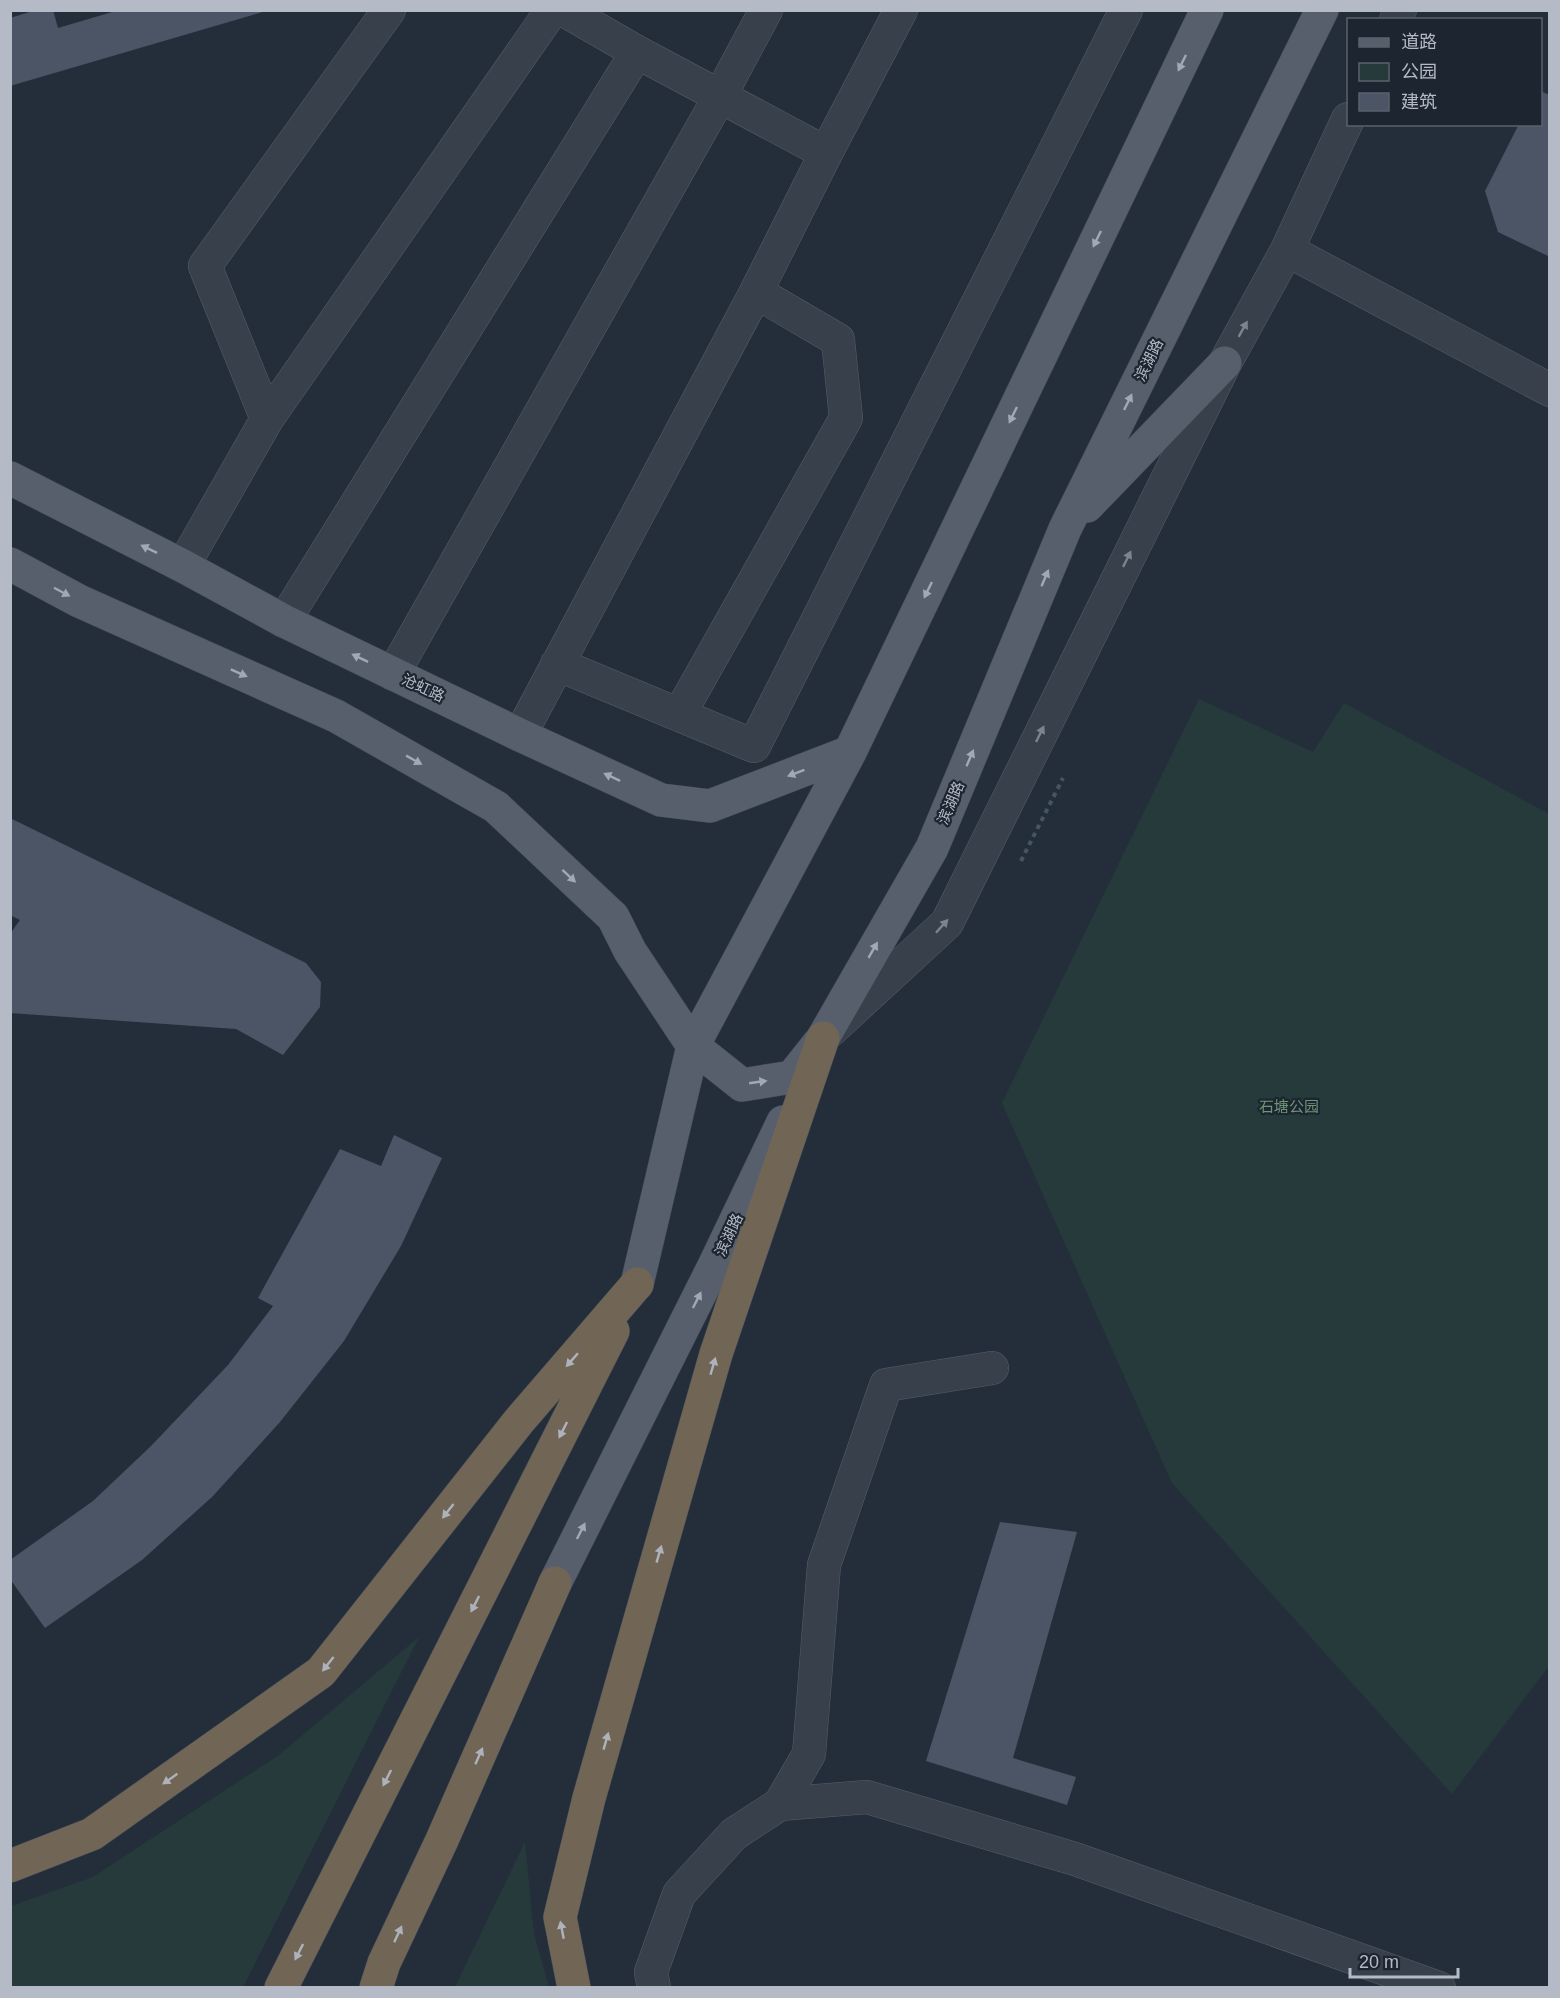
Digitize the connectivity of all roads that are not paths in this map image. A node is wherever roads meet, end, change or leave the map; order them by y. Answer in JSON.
{"nodes":[{"id":1,"x":389,"y":10,"type":"edge"},
{"id":2,"x":552,"y":10,"type":"edge"},
{"id":3,"x":564,"y":10,"type":"edge"},
{"id":4,"x":766,"y":10,"type":"edge"},
{"id":5,"x":901,"y":10,"type":"edge"},
{"id":6,"x":1126,"y":10,"type":"edge"},
{"id":7,"x":1207,"y":10,"type":"edge"},
{"id":8,"x":1322,"y":10,"type":"edge"},
{"id":9,"x":637,"y":52,"type":"junction"},
{"id":10,"x":720,"y":96,"type":"junction"},
{"id":11,"x":1347,"y":121,"type":"edge"},
{"id":12,"x":826,"y":153,"type":"junction"},
{"id":13,"x":1287,"y":250,"type":"junction"},
{"id":14,"x":756,"y":292,"type":"junction"},
{"id":15,"x":1225,"y":363,"type":"junction"},
{"id":16,"x":1550,"y":390,"type":"edge"},
{"id":17,"x":267,"y":419,"type":"junction"},
{"id":18,"x":10,"y":478,"type":"edge"},
{"id":19,"x":1065,"y":530,"type":"junction"},
{"id":20,"x":10,"y":564,"type":"edge"},
{"id":21,"x":183,"y":566,"type":"junction"},
{"id":22,"x":284,"y":621,"type":"junction"},
{"id":23,"x":557,"y":664,"type":"junction"},
{"id":24,"x":393,"y":674,"type":"junction"},
{"id":25,"x":679,"y":715,"type":"junction"},
{"id":26,"x":520,"y":735,"type":"junction"},
{"id":27,"x":850,"y":752,"type":"junction"},
{"id":28,"x":823,"y":1038,"type":"junction"},
{"id":29,"x":693,"y":1046,"type":"junction"},
{"id":30,"x":637,"y":1284,"type":"junction"},
{"id":31,"x":992,"y":1368,"type":"dead end"},
{"id":32,"x":555,"y":1583,"type":"joint"},
{"id":33,"x":780,"y":1804,"type":"junction"},
{"id":34,"x":10,"y":1866,"type":"edge"},
{"id":35,"x":281,"y":1988,"type":"edge"},
{"id":36,"x":376,"y":1988,"type":"edge"},
{"id":37,"x":574,"y":1988,"type":"edge"},
{"id":38,"x":654,"y":1988,"type":"edge"},
{"id":39,"x":1439,"y":1988,"type":"edge"}],
"edges":[{"from":1,"to":17,"type":"street"},
{"from":2,"to":17,"type":"street"},
{"from":3,"to":9,"type":"street"},
{"from":4,"to":10,"type":"street"},
{"from":5,"to":12,"type":"street"},
{"from":6,"to":25,"type":"street"},
{"from":7,"to":27,"type":"main road","one_way":true},
{"from":19,"to":8,"type":"main road","name":"滨湖路","one_way":true},
{"from":9,"to":10,"type":"street"},
{"from":9,"to":22,"type":"street"},
{"from":10,"to":12,"type":"street"},
{"from":10,"to":24,"type":"street"},
{"from":11,"to":13,"type":"street"},
{"from":12,"to":14,"type":"street"},
{"from":15,"to":13,"type":"street","one_way":true},
{"from":13,"to":16,"type":"street"},
{"from":14,"to":23,"type":"street"},
{"from":14,"to":25,"type":"street"},
{"from":15,"to":19,"type":"main road"},
{"from":28,"to":15,"type":"street","one_way":true},
{"from":17,"to":21,"type":"street"},
{"from":21,"to":18,"type":"main road","name":"沧虹路","one_way":true},
{"from":28,"to":19,"type":"main road","name":"滨湖路","one_way":true},
{"from":20,"to":29,"type":"main road","one_way":true},
{"from":21,"to":22,"type":"main road","name":"沧虹路"},
{"from":24,"to":22,"type":"main road","name":"沧虹路","one_way":true},
{"from":23,"to":25,"type":"street"},
{"from":23,"to":26,"type":"street"},
{"from":24,"to":26,"type":"main road","name":"沧虹路"},
{"from":27,"to":26,"type":"main road","name":"沧虹路","one_way":true},
{"from":27,"to":29,"type":"main road"},
{"from":29,"to":28,"type":"main road","one_way":true},
{"from":32,"to":28,"type":"main road","name":"滨湖路","one_way":true},
{"from":37,"to":28,"type":"highway","one_way":true},
{"from":29,"to":30,"type":"main road"},
{"from":30,"to":34,"type":"highway","one_way":true},
{"from":30,"to":35,"type":"highway","one_way":true},
{"from":31,"to":33,"type":"street"},
{"from":36,"to":32,"type":"highway","one_way":true},
{"from":33,"to":38,"type":"street"},
{"from":33,"to":39,"type":"street"}]}
